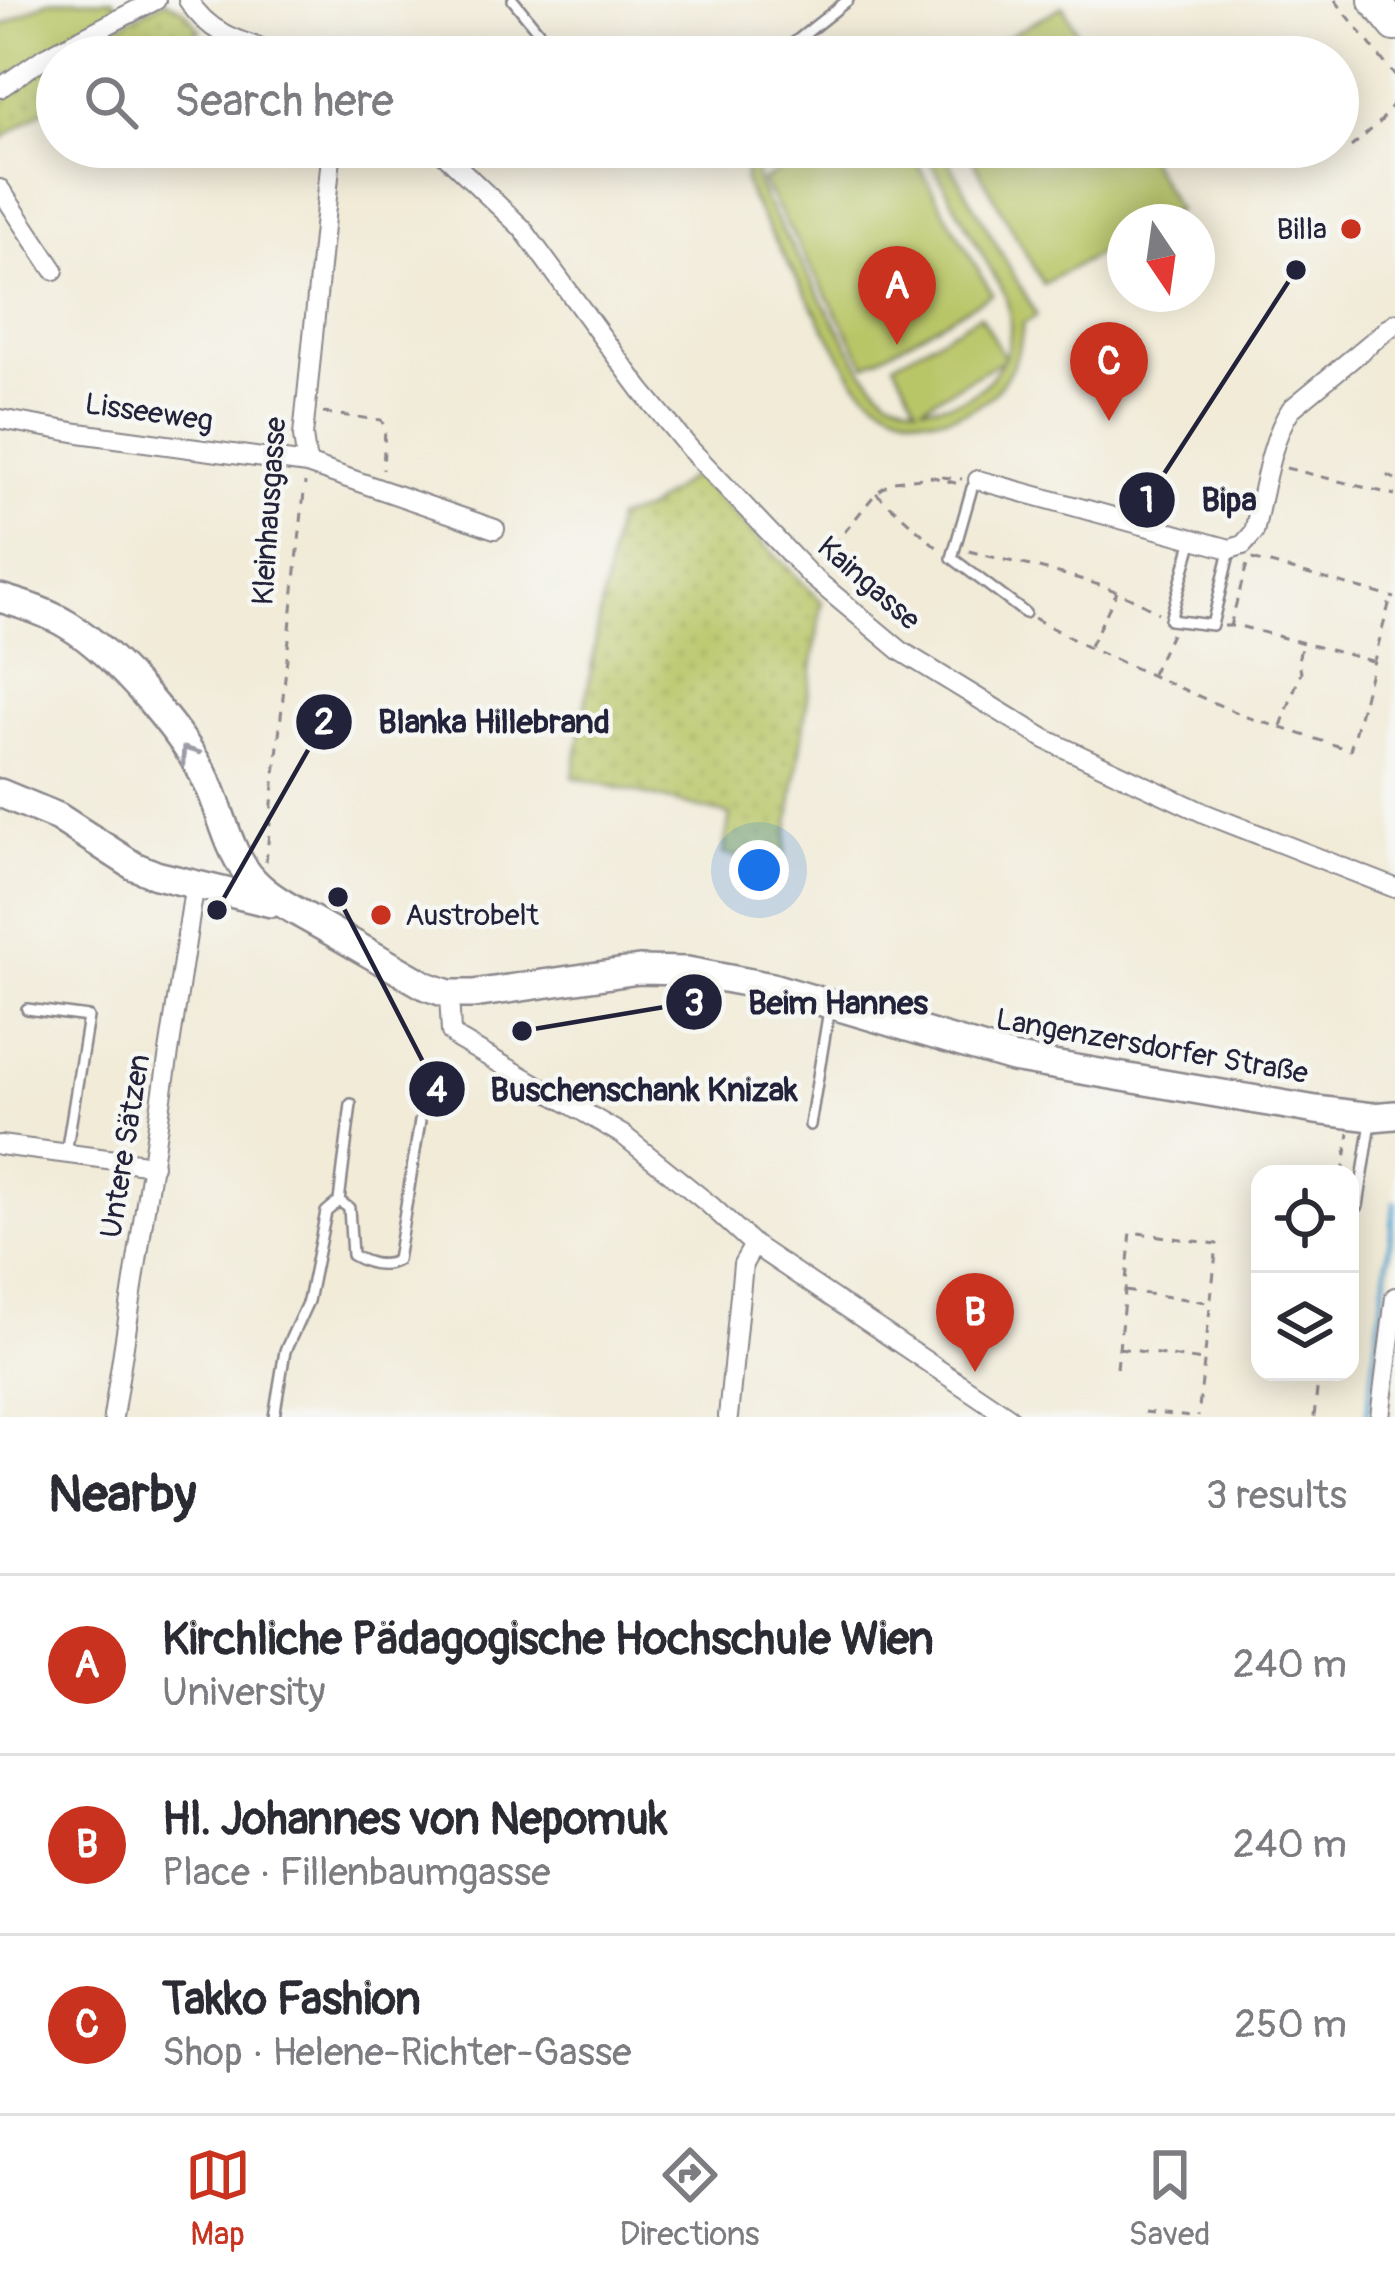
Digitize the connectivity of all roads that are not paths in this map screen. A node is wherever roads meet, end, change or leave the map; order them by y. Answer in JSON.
{"nodes":[{"id":1,"x":156,"y":0,"type":"edge"},
{"id":2,"x":188,"y":0,"type":"edge"},
{"id":3,"x":514,"y":0,"type":"edge"},
{"id":4,"x":848,"y":0,"type":"edge"},
{"id":5,"x":1374,"y":0,"type":"edge"},
{"id":6,"x":1395,"y":26,"type":"edge"},
{"id":7,"x":86,"y":36,"type":"edge"},
{"id":8,"x":224,"y":36,"type":"edge"},
{"id":9,"x":542,"y":36,"type":"edge"},
{"id":10,"x":803,"y":36,"type":"edge"},
{"id":11,"x":36,"y":63,"type":"edge"},
{"id":12,"x":0,"y":88,"type":"edge"},
{"id":13,"x":330,"y":168,"type":"edge"},
{"id":14,"x":459,"y":168,"type":"edge"},
{"id":15,"x":0,"y":190,"type":"edge"},
{"id":16,"x":54,"y":270,"type":"dead end"},
{"id":17,"x":1395,"y":323,"type":"edge"},
{"id":18,"x":0,"y":419,"type":"edge"},
{"id":19,"x":307,"y":464,"type":"junction"},
{"id":20,"x":975,"y":484,"type":"joint"},
{"id":21,"x":495,"y":529,"type":"dead end"},
{"id":22,"x":1193,"y":539,"type":"junction"},
{"id":23,"x":1240,"y":553,"type":"junction"},
{"id":24,"x":0,"y":598,"type":"edge"},
{"id":25,"x":1025,"y":613,"type":"road end"},
{"id":26,"x":0,"y":794,"type":"edge"},
{"id":27,"x":237,"y":860,"type":"junction"},
{"id":28,"x":206,"y":885,"type":"junction"},
{"id":29,"x":1395,"y":888,"type":"edge"},
{"id":30,"x":295,"y":910,"type":"junction"},
{"id":31,"x":449,"y":994,"type":"junction"},
{"id":32,"x":830,"y":1005,"type":"junction"},
{"id":33,"x":27,"y":1009,"type":"dead end"},
{"id":34,"x":351,"y":1104,"type":"dead end"},
{"id":35,"x":1373,"y":1115,"type":"edge"},
{"id":36,"x":421,"y":1120,"type":"dead end"},
{"id":37,"x":809,"y":1125,"type":"dead end"},
{"id":38,"x":0,"y":1145,"type":"edge"},
{"id":39,"x":66,"y":1154,"type":"junction"},
{"id":40,"x":153,"y":1165,"type":"junction"},
{"id":41,"x":1359,"y":1200,"type":"edge"},
{"id":42,"x":339,"y":1201,"type":"junction"},
{"id":43,"x":754,"y":1246,"type":"junction"},
{"id":44,"x":1395,"y":1297,"type":"edge"},
{"id":45,"x":112,"y":1417,"type":"edge"},
{"id":46,"x":274,"y":1417,"type":"edge"},
{"id":47,"x":728,"y":1417,"type":"edge"},
{"id":48,"x":1009,"y":1417,"type":"edge"},
{"id":49,"x":1380,"y":1417,"type":"edge"}],
"edges":[{"from":1,"to":7,"type":"street"},
{"from":2,"to":8,"type":"street"},
{"from":3,"to":9,"type":"lane"},
{"from":4,"to":10,"type":"lane"},
{"from":5,"to":6,"type":"main road"},
{"from":11,"to":12,"type":"street"},
{"from":13,"to":19,"type":"street","name":"Kleinhausgasse"},
{"from":14,"to":29,"type":"street","name":"Kaingasse"},
{"from":15,"to":16,"type":"street"},
{"from":17,"to":23,"type":"street"},
{"from":18,"to":19,"type":"street","name":"Lisseeweg"},
{"from":19,"to":21,"type":"street","name":"Lisseeweg"},
{"from":20,"to":22,"type":"street"},
{"from":20,"to":25,"type":"lane"},
{"from":22,"to":23,"type":"street"},
{"from":22,"to":23,"type":"lane"},
{"from":27,"to":24,"type":"main road","one_way":true},
{"from":26,"to":28,"type":"main road"},
{"from":27,"to":28,"type":"main road"},
{"from":27,"to":30,"type":"main road"},
{"from":28,"to":30,"type":"main road"},
{"from":28,"to":40,"type":"street","name":"Untere Sätzen"},
{"from":30,"to":31,"type":"main road"},
{"from":31,"to":32,"type":"main road","name":"Langenzersdorfer Straße"},
{"from":31,"to":43,"type":"street"},
{"from":32,"to":35,"type":"main road","name":"Langenzersdorfer Straße"},
{"from":32,"to":37,"type":"lane"},
{"from":33,"to":39,"type":"lane"},
{"from":34,"to":42,"type":"lane"},
{"from":35,"to":41,"type":"lane"},
{"from":36,"to":42,"type":"lane"},
{"from":38,"to":39,"type":"street"},
{"from":39,"to":40,"type":"street"},
{"from":40,"to":45,"type":"street","name":"Untere Sätzen"},
{"from":42,"to":46,"type":"lane"},
{"from":43,"to":47,"type":"street"},
{"from":43,"to":48,"type":"street"},
{"from":44,"to":49,"type":"street"}]}
